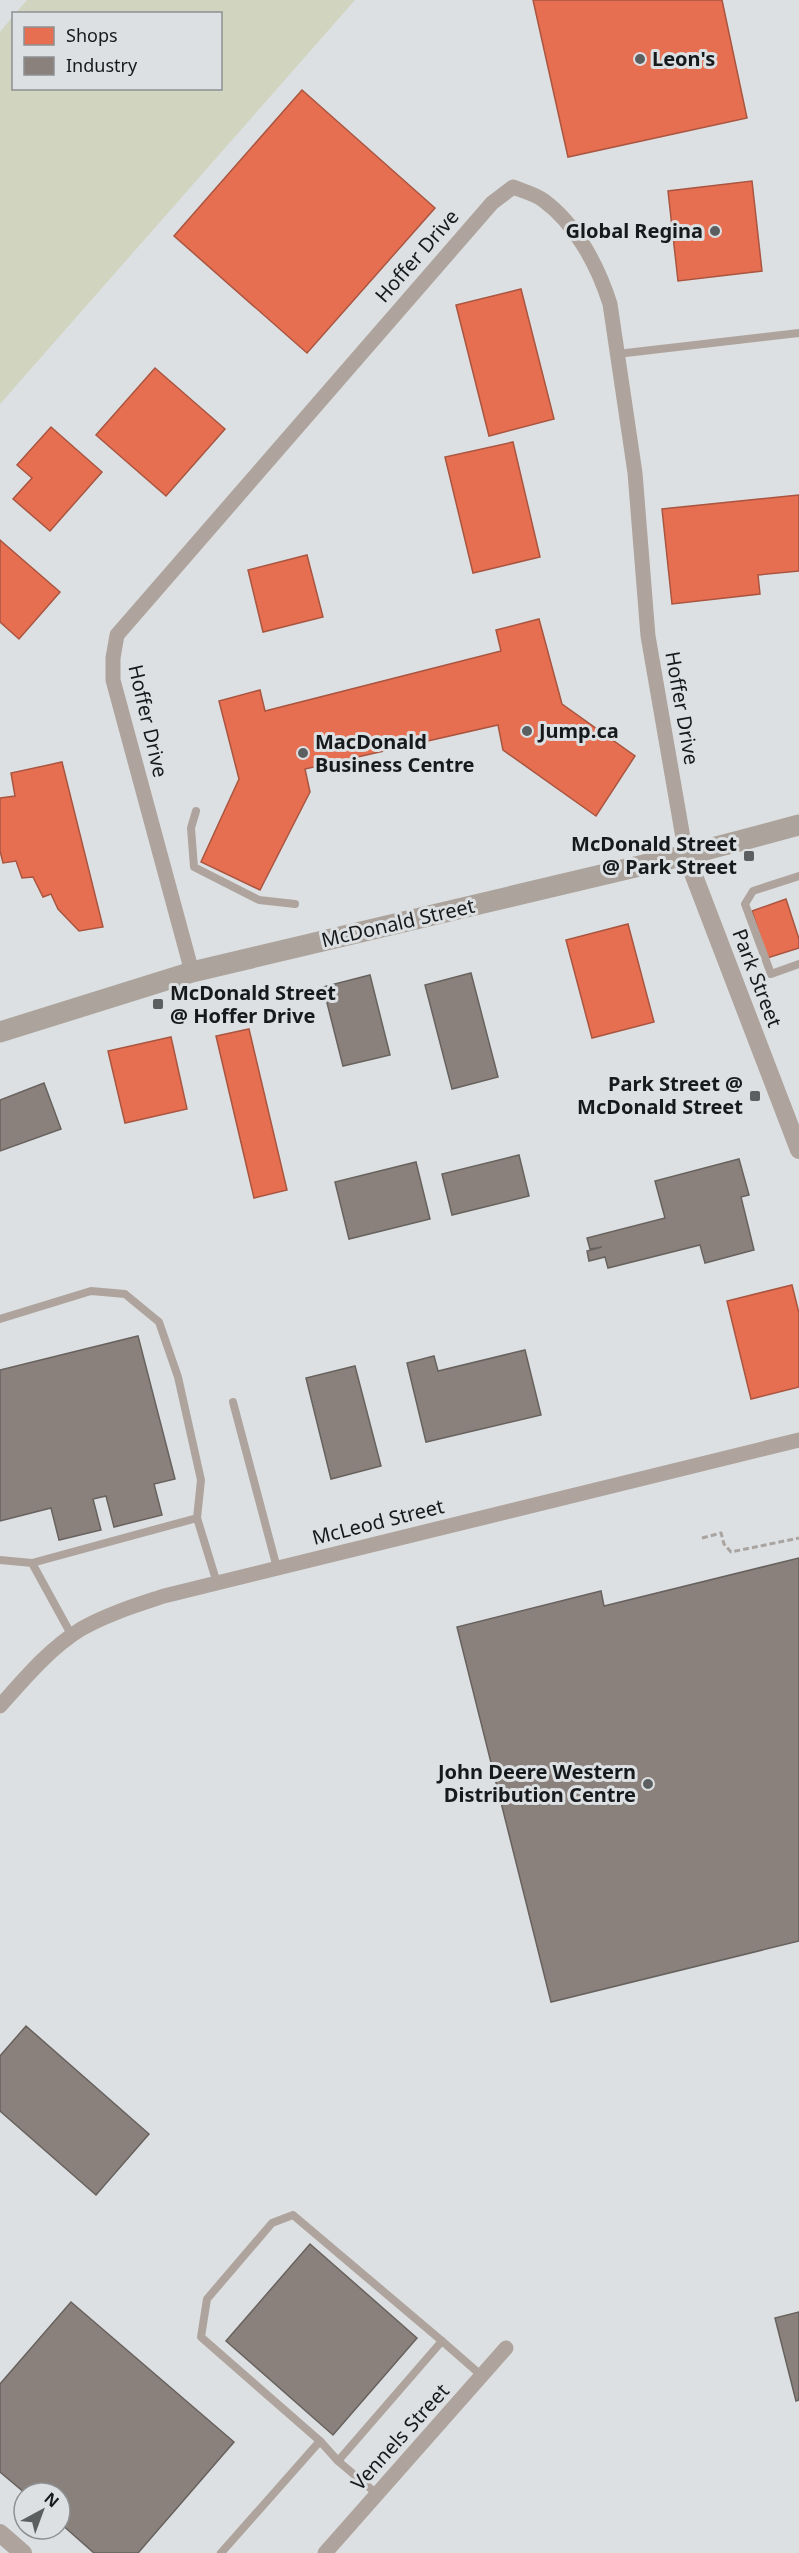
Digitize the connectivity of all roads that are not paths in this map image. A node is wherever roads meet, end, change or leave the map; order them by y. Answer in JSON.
{"nodes":[{"id":1,"x":799,"y":333,"type":"edge"},
{"id":2,"x":617,"y":354,"type":"junction"},
{"id":3,"x":196,"y":811,"type":"dead end"},
{"id":4,"x":799,"y":825,"type":"edge"},
{"id":5,"x":686,"y":855,"type":"junction"},
{"id":6,"x":799,"y":876,"type":"edge"},
{"id":7,"x":295,"y":904,"type":"dead end"},
{"id":8,"x":799,"y":964,"type":"edge"},
{"id":9,"x":192,"y":972,"type":"junction"},
{"id":10,"x":0,"y":1032,"type":"edge"},
{"id":11,"x":799,"y":1150,"type":"edge"},
{"id":12,"x":0,"y":1319,"type":"edge"},
{"id":13,"x":233,"y":1402,"type":"dead end"},
{"id":14,"x":799,"y":1440,"type":"edge"},
{"id":15,"x":197,"y":1518,"type":"junction"},
{"id":16,"x":0,"y":1560,"type":"edge"},
{"id":17,"x":32,"y":1563,"type":"junction"},
{"id":18,"x":277,"y":1568,"type":"junction"},
{"id":19,"x":217,"y":1583,"type":"junction"},
{"id":20,"x":72,"y":1636,"type":"junction"},
{"id":21,"x":0,"y":1706,"type":"edge"},
{"id":22,"x":442,"y":2341,"type":"junction"},
{"id":23,"x":506,"y":2348,"type":"dead end"},
{"id":24,"x":482,"y":2376,"type":"junction"},
{"id":25,"x":320,"y":2441,"type":"junction"},
{"id":26,"x":338,"y":2461,"type":"junction"},
{"id":27,"x":377,"y":2494,"type":"junction"},
{"id":28,"x":0,"y":2533,"type":"edge"},
{"id":29,"x":332,"y":2549,"type":"edge"},
{"id":30,"x":23,"y":2553,"type":"edge"},
{"id":31,"x":221,"y":2553,"type":"edge"}],
"edges":[{"from":1,"to":2,"type":"lane"},
{"from":2,"to":5,"type":"street","name":"Hoffer Drive"},
{"from":2,"to":9,"type":"street","name":"Hoffer Drive"},
{"from":3,"to":7,"type":"lane"},
{"from":4,"to":5,"type":"main road","name":"McDonald Street"},
{"from":5,"to":9,"type":"main road","name":"McDonald Street"},
{"from":5,"to":11,"type":"street","name":"Park Street"},
{"from":6,"to":8,"type":"lane"},
{"from":9,"to":10,"type":"main road","name":"McDonald Street"},
{"from":12,"to":15,"type":"lane"},
{"from":13,"to":18,"type":"lane"},
{"from":14,"to":18,"type":"street","name":"McLeod Street"},
{"from":15,"to":17,"type":"lane"},
{"from":15,"to":19,"type":"lane"},
{"from":16,"to":17,"type":"lane"},
{"from":17,"to":20,"type":"lane"},
{"from":18,"to":19,"type":"street","name":"McLeod Street"},
{"from":19,"to":20,"type":"street","name":"McLeod Street"},
{"from":20,"to":21,"type":"street","name":"McLeod Street"},
{"from":22,"to":24,"type":"lane"},
{"from":22,"to":25,"type":"lane"},
{"from":22,"to":26,"type":"lane"},
{"from":23,"to":24,"type":"street","name":"Vennels Street"},
{"from":24,"to":27,"type":"street","name":"Vennels Street"},
{"from":25,"to":26,"type":"lane"},
{"from":25,"to":31,"type":"lane"},
{"from":26,"to":27,"type":"lane"},
{"from":27,"to":29,"type":"street","name":"Vennels Street"},
{"from":28,"to":30,"type":"street"}]}
